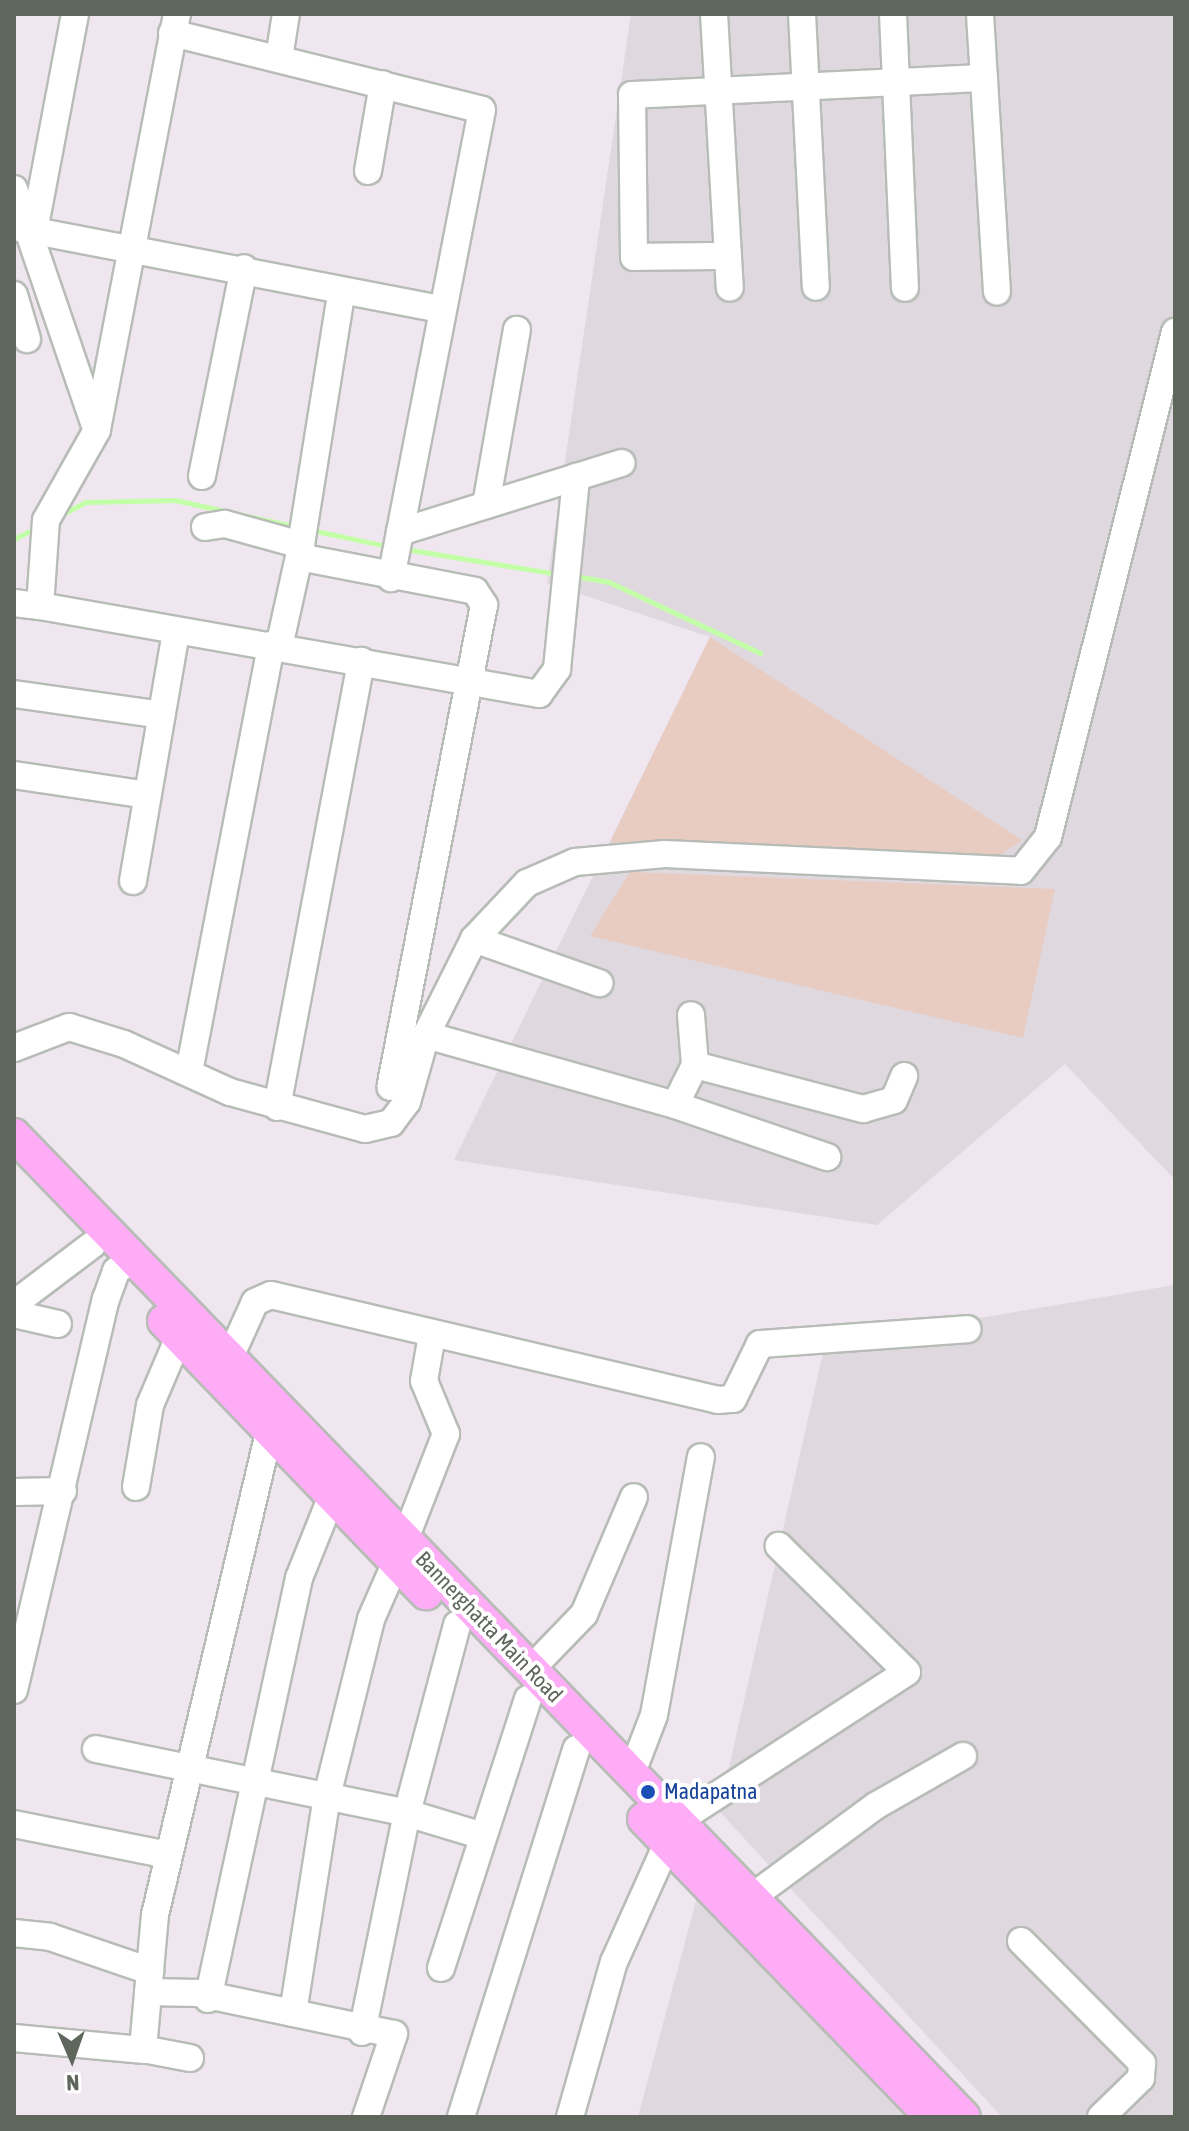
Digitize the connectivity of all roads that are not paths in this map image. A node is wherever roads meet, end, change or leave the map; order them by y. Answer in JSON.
{"nodes":[{"id":1,"x":75,"y":14,"type":"edge"},
{"id":2,"x":286,"y":14,"type":"edge"},
{"id":3,"x":714,"y":14,"type":"edge"},
{"id":4,"x":802,"y":14,"type":"edge"},
{"id":5,"x":893,"y":14,"type":"edge"},
{"id":6,"x":980,"y":14,"type":"edge"},
{"id":7,"x":175,"y":24,"type":"edge"},
{"id":8,"x":279,"y":58,"type":"junction"},
{"id":9,"x":984,"y":78,"type":"junction"},
{"id":10,"x":896,"y":82,"type":"junction"},
{"id":11,"x":383,"y":84,"type":"junction"},
{"id":12,"x":806,"y":87,"type":"junction"},
{"id":13,"x":718,"y":91,"type":"junction"},
{"id":14,"x":368,"y":171,"type":"dead end"},
{"id":15,"x":14,"y":189,"type":"edge"},
{"id":16,"x":24,"y":229,"type":"edge"},
{"id":17,"x":127,"y":246,"type":"junction"},
{"id":18,"x":728,"y":256,"type":"junction"},
{"id":19,"x":244,"y":268,"type":"junction"},
{"id":20,"x":816,"y":287,"type":"dead end"},
{"id":21,"x":730,"y":288,"type":"dead end"},
{"id":22,"x":905,"y":288,"type":"dead end"},
{"id":23,"x":342,"y":290,"type":"junction"},
{"id":24,"x":997,"y":291,"type":"dead end"},
{"id":25,"x":14,"y":295,"type":"edge"},
{"id":26,"x":439,"y":309,"type":"junction"},
{"id":27,"x":517,"y":330,"type":"dead end"},
{"id":28,"x":1175,"y":332,"type":"edge"},
{"id":29,"x":27,"y":339,"type":"dead end"},
{"id":30,"x":97,"y":430,"type":"junction"},
{"id":31,"x":621,"y":463,"type":"dead end"},
{"id":32,"x":202,"y":476,"type":"dead end"},
{"id":33,"x":576,"y":477,"type":"junction"},
{"id":34,"x":486,"y":505,"type":"junction"},
{"id":35,"x":205,"y":527,"type":"dead end"},
{"id":36,"x":400,"y":532,"type":"junction"},
{"id":37,"x":300,"y":551,"type":"junction"},
{"id":38,"x":391,"y":578,"type":"junction"},
{"id":39,"x":14,"y":603,"type":"edge"},
{"id":40,"x":40,"y":606,"type":"junction"},
{"id":41,"x":176,"y":633,"type":"junction"},
{"id":42,"x":275,"y":646,"type":"junction"},
{"id":43,"x":361,"y":661,"type":"junction"},
{"id":44,"x":468,"y":684,"type":"junction"},
{"id":45,"x":14,"y":694,"type":"edge"},
{"id":46,"x":162,"y":715,"type":"junction"},
{"id":47,"x":14,"y":775,"type":"edge"},
{"id":48,"x":148,"y":795,"type":"junction"},
{"id":49,"x":133,"y":881,"type":"dead end"},
{"id":50,"x":474,"y":939,"type":"junction"},
{"id":51,"x":599,"y":983,"type":"dead end"},
{"id":52,"x":691,"y":1015,"type":"dead end"},
{"id":53,"x":426,"y":1035,"type":"junction"},
{"id":54,"x":14,"y":1048,"type":"edge"},
{"id":55,"x":695,"y":1065,"type":"junction"},
{"id":56,"x":189,"y":1072,"type":"junction"},
{"id":57,"x":904,"y":1076,"type":"dead end"},
{"id":58,"x":390,"y":1087,"type":"dead end"},
{"id":59,"x":675,"y":1105,"type":"junction"},
{"id":60,"x":277,"y":1107,"type":"junction"},
{"id":61,"x":14,"y":1135,"type":"edge"},
{"id":62,"x":827,"y":1157,"type":"dead end"},
{"id":63,"x":14,"y":1166,"type":"edge"},
{"id":64,"x":92,"y":1245,"type":"junction"},
{"id":65,"x":124,"y":1264,"type":"junction"},
{"id":66,"x":14,"y":1304,"type":"edge"},
{"id":67,"x":14,"y":1314,"type":"edge"},
{"id":68,"x":58,"y":1324,"type":"dead end"},
{"id":69,"x":967,"y":1329,"type":"dead end"},
{"id":70,"x":432,"y":1335,"type":"junction"},
{"id":71,"x":179,"y":1337,"type":"junction"},
{"id":72,"x":230,"y":1357,"type":"junction"},
{"id":73,"x":269,"y":1432,"type":"junction"},
{"id":74,"x":701,"y":1457,"type":"dead end"},
{"id":75,"x":136,"y":1487,"type":"dead end"},
{"id":76,"x":63,"y":1491,"type":"junction"},
{"id":77,"x":14,"y":1492,"type":"edge"},
{"id":78,"x":332,"y":1496,"type":"junction"},
{"id":79,"x":634,"y":1497,"type":"dead end"},
{"id":80,"x":779,"y":1546,"type":"dead end"},
{"id":81,"x":400,"y":1551,"type":"junction"},
{"id":82,"x":457,"y":1625,"type":"junction"},
{"id":83,"x":529,"y":1684,"type":"junction"},
{"id":84,"x":14,"y":1690,"type":"edge"},
{"id":85,"x":96,"y":1749,"type":"dead end"},
{"id":86,"x":576,"y":1749,"type":"junction"},
{"id":87,"x":963,"y":1756,"type":"dead end"},
{"id":88,"x":190,"y":1769,"type":"junction"},
{"id":89,"x":631,"y":1775,"type":"junction"},
{"id":90,"x":255,"y":1782,"type":"junction"},
{"id":91,"x":327,"y":1796,"type":"junction"},
{"id":92,"x":407,"y":1813,"type":"junction"},
{"id":93,"x":14,"y":1824,"type":"edge"},
{"id":94,"x":671,"y":1833,"type":"junction"},
{"id":95,"x":483,"y":1836,"type":"junction"},
{"id":96,"x":168,"y":1855,"type":"junction"},
{"id":97,"x":752,"y":1897,"type":"junction"},
{"id":98,"x":14,"y":1933,"type":"edge"},
{"id":99,"x":1021,"y":1941,"type":"dead end"},
{"id":100,"x":441,"y":1968,"type":"dead end"},
{"id":101,"x":149,"y":1981,"type":"junction"},
{"id":102,"x":208,"y":1999,"type":"junction"},
{"id":103,"x":293,"y":2013,"type":"junction"},
{"id":104,"x":362,"y":2032,"type":"junction"},
{"id":105,"x":14,"y":2038,"type":"edge"},
{"id":106,"x":144,"y":2050,"type":"junction"},
{"id":107,"x":190,"y":2058,"type":"dead end"},
{"id":108,"x":366,"y":2117,"type":"edge"},
{"id":109,"x":461,"y":2117,"type":"edge"},
{"id":110,"x":570,"y":2117,"type":"edge"},
{"id":111,"x":932,"y":2117,"type":"edge"},
{"id":112,"x":964,"y":2117,"type":"edge"},
{"id":113,"x":1101,"y":2117,"type":"edge"}],
"edges":[{"from":1,"to":16,"type":"street"},
{"from":2,"to":8,"type":"street"},
{"from":3,"to":13,"type":"street"},
{"from":4,"to":12,"type":"street"},
{"from":5,"to":10,"type":"street"},
{"from":6,"to":9,"type":"street"},
{"from":7,"to":8,"type":"street"},
{"from":7,"to":17,"type":"street"},
{"from":8,"to":11,"type":"street"},
{"from":9,"to":10,"type":"street"},
{"from":9,"to":24,"type":"street"},
{"from":10,"to":12,"type":"street"},
{"from":10,"to":22,"type":"street"},
{"from":11,"to":14,"type":"street"},
{"from":11,"to":26,"type":"street"},
{"from":12,"to":13,"type":"street"},
{"from":12,"to":20,"type":"street"},
{"from":13,"to":18,"type":"street"},
{"from":13,"to":18,"type":"street"},
{"from":15,"to":16,"type":"street"},
{"from":16,"to":17,"type":"street"},
{"from":16,"to":30,"type":"street"},
{"from":17,"to":19,"type":"street"},
{"from":17,"to":30,"type":"street"},
{"from":18,"to":21,"type":"street"},
{"from":19,"to":23,"type":"street"},
{"from":19,"to":32,"type":"street"},
{"from":23,"to":26,"type":"street"},
{"from":23,"to":37,"type":"street"},
{"from":25,"to":29,"type":"street"},
{"from":26,"to":36,"type":"street"},
{"from":27,"to":34,"type":"street"},
{"from":28,"to":50,"type":"street"},
{"from":30,"to":40,"type":"street"},
{"from":31,"to":33,"type":"street"},
{"from":33,"to":34,"type":"street"},
{"from":33,"to":44,"type":"street"},
{"from":34,"to":36,"type":"street"},
{"from":35,"to":37,"type":"street"},
{"from":36,"to":38,"type":"street"},
{"from":37,"to":38,"type":"street"},
{"from":37,"to":42,"type":"street"},
{"from":38,"to":44,"type":"street"},
{"from":39,"to":40,"type":"street"},
{"from":40,"to":41,"type":"street"},
{"from":41,"to":42,"type":"street"},
{"from":41,"to":46,"type":"street"},
{"from":42,"to":43,"type":"street"},
{"from":42,"to":56,"type":"street"},
{"from":43,"to":44,"type":"street"},
{"from":43,"to":60,"type":"street"},
{"from":44,"to":58,"type":"street"},
{"from":45,"to":46,"type":"street"},
{"from":46,"to":48,"type":"street"},
{"from":47,"to":48,"type":"street"},
{"from":48,"to":49,"type":"street"},
{"from":50,"to":51,"type":"street"},
{"from":50,"to":53,"type":"street"},
{"from":52,"to":55,"type":"street"},
{"from":53,"to":59,"type":"street"},
{"from":53,"to":60,"type":"street"},
{"from":54,"to":56,"type":"street"},
{"from":55,"to":57,"type":"street"},
{"from":55,"to":59,"type":"street"},
{"from":56,"to":60,"type":"street"},
{"from":59,"to":62,"type":"street"},
{"from":61,"to":65,"type":"main road","name":"Bannerghatta Main Road"},
{"from":63,"to":64,"type":"main road"},
{"from":64,"to":65,"type":"main road"},
{"from":64,"to":66,"type":"street"},
{"from":65,"to":71,"type":"main road"},
{"from":65,"to":72,"type":"main road","name":"Bannerghatta Main Road"},
{"from":65,"to":76,"type":"street"},
{"from":67,"to":68,"type":"street"},
{"from":69,"to":70,"type":"street"},
{"from":70,"to":72,"type":"street"},
{"from":70,"to":81,"type":"street"},
{"from":71,"to":73,"type":"main road"},
{"from":71,"to":75,"type":"street"},
{"from":72,"to":81,"type":"main road","name":"Bannerghatta Main Road"},
{"from":73,"to":78,"type":"main road"},
{"from":73,"to":88,"type":"street"},
{"from":74,"to":89,"type":"street"},
{"from":76,"to":77,"type":"street"},
{"from":76,"to":84,"type":"street"},
{"from":78,"to":81,"type":"main road"},
{"from":78,"to":90,"type":"street"},
{"from":79,"to":83,"type":"street"},
{"from":80,"to":94,"type":"street"},
{"from":81,"to":82,"type":"main road"},
{"from":81,"to":83,"type":"main road","name":"Bannerghatta Main Road"},
{"from":81,"to":91,"type":"street"},
{"from":82,"to":83,"type":"main road"},
{"from":82,"to":92,"type":"street"},
{"from":83,"to":86,"type":"main road"},
{"from":83,"to":89,"type":"main road","name":"Bannerghatta Main Road"},
{"from":83,"to":95,"type":"street"},
{"from":85,"to":88,"type":"street"},
{"from":86,"to":94,"type":"main road"},
{"from":86,"to":109,"type":"street"},
{"from":87,"to":97,"type":"street"},
{"from":88,"to":90,"type":"street"},
{"from":88,"to":96,"type":"street"},
{"from":89,"to":94,"type":"main road","name":"Bannerghatta Main Road"},
{"from":90,"to":91,"type":"street"},
{"from":90,"to":102,"type":"street"},
{"from":91,"to":92,"type":"street"},
{"from":91,"to":103,"type":"street"},
{"from":92,"to":95,"type":"street"},
{"from":92,"to":104,"type":"street"},
{"from":93,"to":96,"type":"street"},
{"from":94,"to":97,"type":"main road","name":"Bannerghatta Main Road"},
{"from":94,"to":110,"type":"street"},
{"from":94,"to":111,"type":"main road"},
{"from":95,"to":100,"type":"street"},
{"from":96,"to":101,"type":"street"},
{"from":97,"to":112,"type":"main road","name":"Bannerghatta Main Road"},
{"from":98,"to":101,"type":"street"},
{"from":99,"to":113,"type":"street"},
{"from":101,"to":102,"type":"street"},
{"from":101,"to":106,"type":"street"},
{"from":102,"to":103,"type":"street"},
{"from":103,"to":104,"type":"street"},
{"from":104,"to":108,"type":"street"},
{"from":105,"to":106,"type":"street"},
{"from":106,"to":107,"type":"street"}]}
